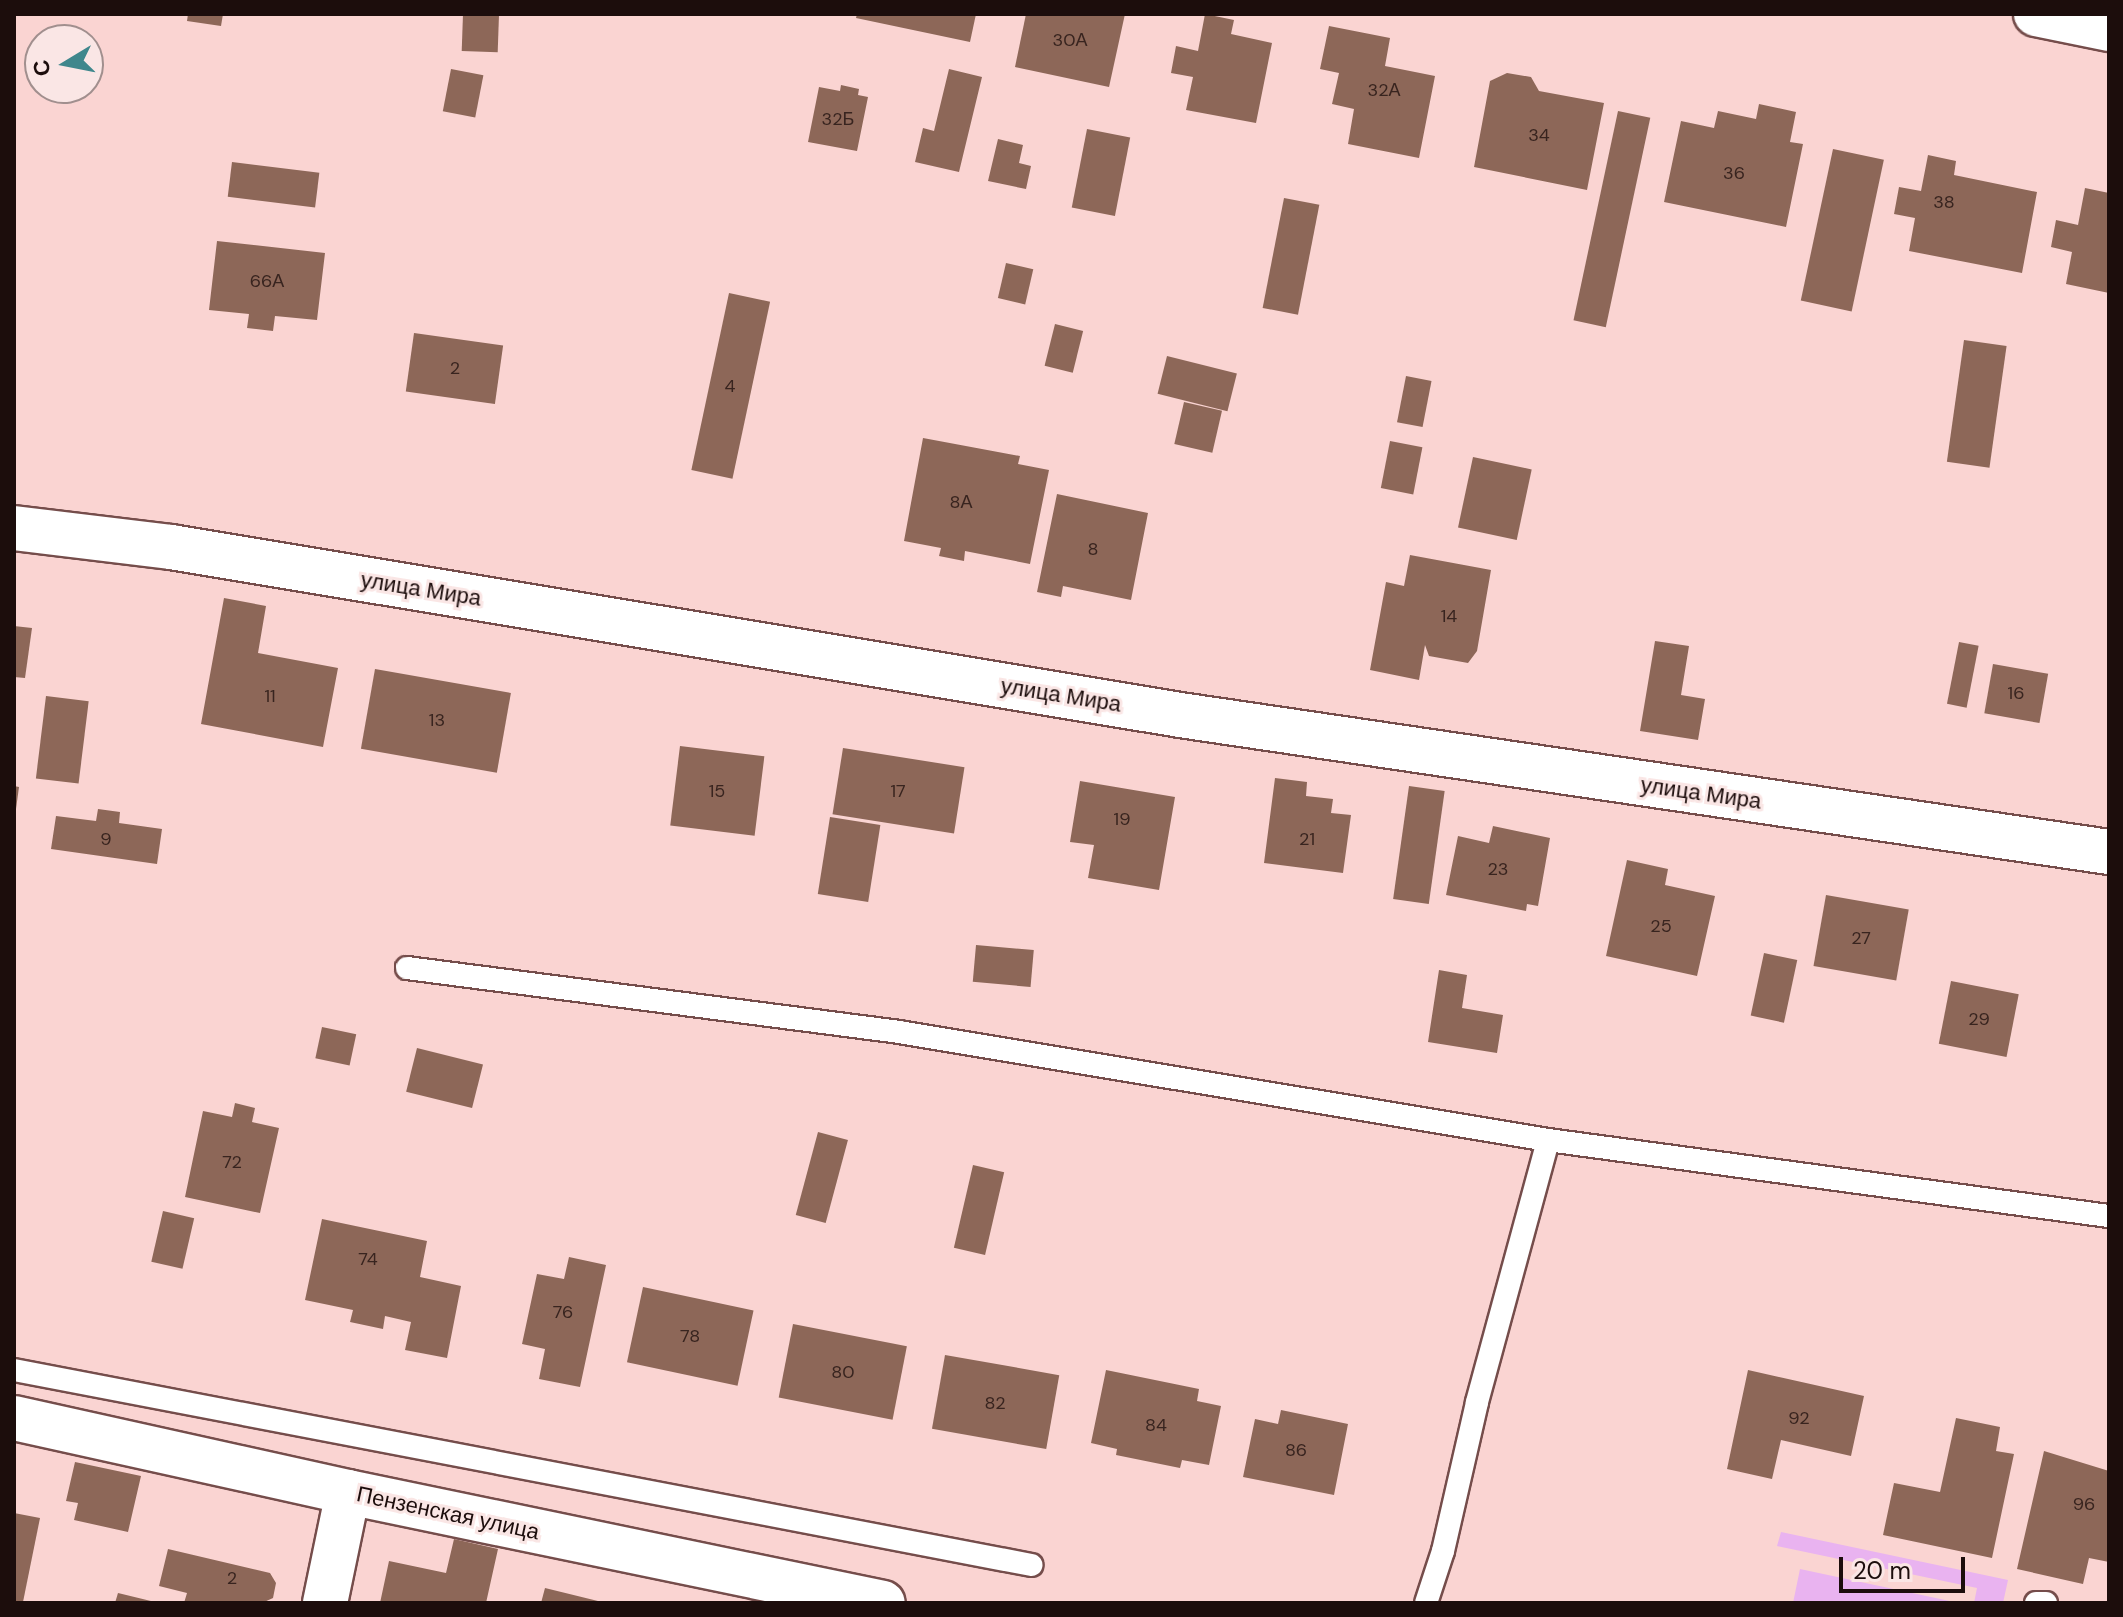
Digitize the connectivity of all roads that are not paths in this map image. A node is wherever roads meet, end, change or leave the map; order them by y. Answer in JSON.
{"nodes":[{"id":1,"x":2036,"y":14,"type":"edge"},
{"id":2,"x":2109,"y":29,"type":"edge"},
{"id":3,"x":14,"y":528,"type":"edge"},
{"id":4,"x":2109,"y":852,"type":"edge"},
{"id":5,"x":407,"y":968,"type":"dead end"},
{"id":6,"x":1548,"y":1140,"type":"junction"},
{"id":7,"x":2109,"y":1216,"type":"edge"},
{"id":8,"x":14,"y":1370,"type":"edge"},
{"id":9,"x":14,"y":1418,"type":"edge"},
{"id":10,"x":348,"y":1492,"type":"junction"},
{"id":11,"x":1031,"y":1565,"type":"dead end"},
{"id":12,"x":325,"y":1603,"type":"edge"},
{"id":13,"x":883,"y":1603,"type":"edge"},
{"id":14,"x":1426,"y":1603,"type":"edge"},
{"id":15,"x":2036,"y":1603,"type":"edge"},
{"id":16,"x":2046,"y":1603,"type":"edge"}],
"edges":[{"from":1,"to":2,"type":"street"},
{"from":3,"to":4,"type":"street","name":"улица Мира"},
{"from":5,"to":6,"type":"lane"},
{"from":6,"to":7,"type":"lane"},
{"from":6,"to":14,"type":"lane"},
{"from":8,"to":11,"type":"lane"},
{"from":9,"to":10,"type":"street","name":"Пензенская улица"},
{"from":10,"to":12,"type":"street"},
{"from":10,"to":13,"type":"street","name":"Пензенская улица"},
{"from":15,"to":16,"type":"lane"}]}
